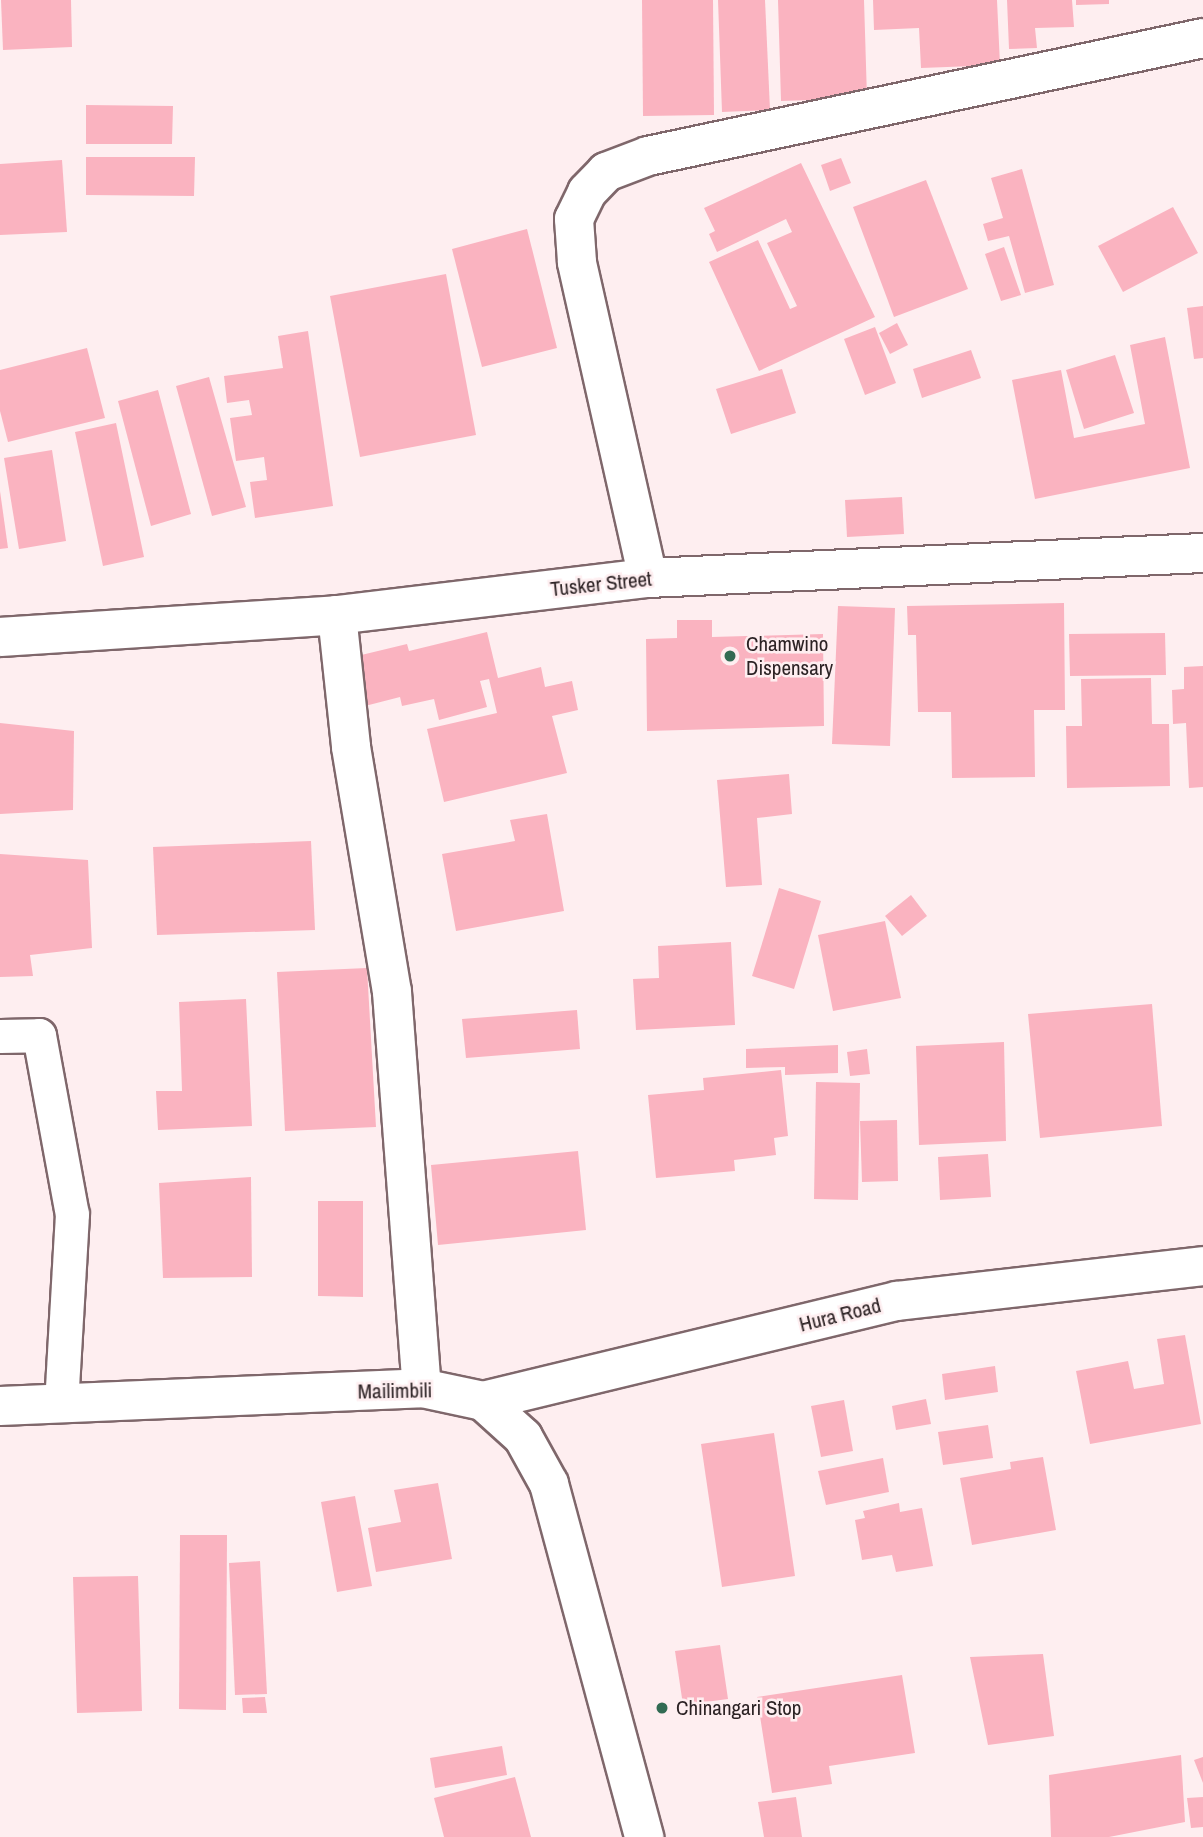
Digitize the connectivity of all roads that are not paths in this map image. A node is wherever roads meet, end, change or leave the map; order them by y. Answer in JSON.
{"nodes":[{"id":1,"x":1203,"y":38,"type":"edge"},
{"id":2,"x":1203,"y":553,"type":"edge"},
{"id":3,"x":648,"y":578,"type":"junction"},
{"id":4,"x":337,"y":615,"type":"junction"},
{"id":5,"x":0,"y":637,"type":"edge"},
{"id":6,"x":0,"y":1036,"type":"edge"},
{"id":7,"x":1203,"y":1266,"type":"edge"},
{"id":8,"x":422,"y":1388,"type":"junction"},
{"id":9,"x":483,"y":1401,"type":"junction"},
{"id":10,"x":61,"y":1405,"type":"junction"},
{"id":11,"x":0,"y":1406,"type":"edge"},
{"id":12,"x":644,"y":1837,"type":"edge"}],
"edges":[{"from":1,"to":3,"type":"street"},
{"from":2,"to":3,"type":"street","name":"Tusker Street"},
{"from":3,"to":4,"type":"street","name":"Tusker Street"},
{"from":4,"to":5,"type":"street","name":"Tusker Street"},
{"from":4,"to":8,"type":"street"},
{"from":6,"to":10,"type":"lane"},
{"from":7,"to":9,"type":"street","name":"Hura Road"},
{"from":8,"to":9,"type":"street","name":"Mailimbili"},
{"from":8,"to":10,"type":"street","name":"Mailimbili"},
{"from":9,"to":12,"type":"street","name":"Mailimbili"},
{"from":10,"to":11,"type":"street","name":"Mailimbili"}]}
